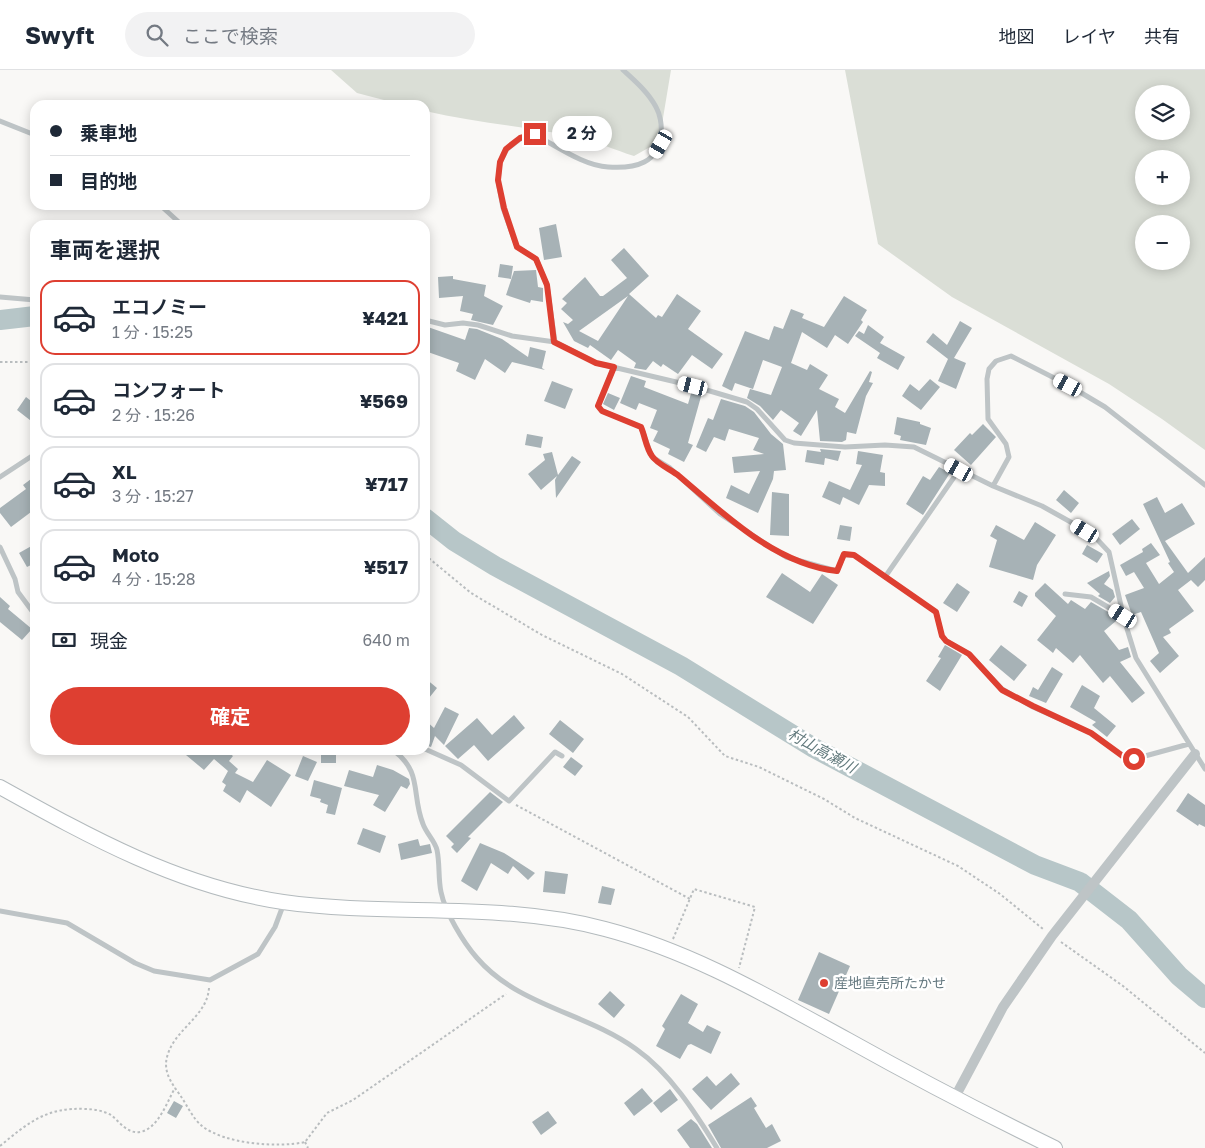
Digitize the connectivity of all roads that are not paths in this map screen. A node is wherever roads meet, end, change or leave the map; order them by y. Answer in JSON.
{"nodes":[{"id":1,"x":623,"y":70,"type":"edge"},
{"id":2,"x":630,"y":72,"type":"edge"},
{"id":3,"x":0,"y":121,"type":"edge"},
{"id":4,"x":30,"y":134,"type":"edge"},
{"id":5,"x":166,"y":210,"type":"edge"},
{"id":6,"x":176,"y":220,"type":"edge"},
{"id":7,"x":0,"y":297,"type":"edge"},
{"id":8,"x":30,"y":300,"type":"edge"},
{"id":9,"x":430,"y":321,"type":"edge"},
{"id":10,"x":554,"y":342,"type":"junction"},
{"id":11,"x":614,"y":367,"type":"junction"},
{"id":12,"x":30,"y":457,"type":"edge"},
{"id":13,"x":959,"y":470,"type":"junction"},
{"id":14,"x":0,"y":477,"type":"edge"},
{"id":15,"x":1205,"y":485,"type":"edge"},
{"id":16,"x":993,"y":486,"type":"junction"},
{"id":17,"x":0,"y":548,"type":"edge"},
{"id":18,"x":885,"y":577,"type":"junction"},
{"id":19,"x":1065,"y":594,"type":"dead end"},
{"id":20,"x":30,"y":608,"type":"edge"},
{"id":21,"x":1123,"y":616,"type":"junction"},
{"id":22,"x":1189,"y":744,"type":"junction"},
{"id":23,"x":430,"y":751,"type":"edge"},
{"id":24,"x":1195,"y":754,"type":"junction"},
{"id":25,"x":399,"y":755,"type":"edge"},
{"id":26,"x":562,"y":756,"type":"dead end"},
{"id":27,"x":1205,"y":769,"type":"edge"},
{"id":28,"x":0,"y":787,"type":"edge"},
{"id":29,"x":285,"y":902,"type":"junction"},
{"id":30,"x":447,"y":910,"type":"junction"},
{"id":31,"x":0,"y":911,"type":"edge"},
{"id":32,"x":954,"y":1099,"type":"junction"},
{"id":33,"x":717,"y":1148,"type":"edge"},
{"id":34,"x":1055,"y":1148,"type":"edge"}],
"edges":[{"from":1,"to":2,"type":"lane"},
{"from":2,"to":10,"type":"lane"},
{"from":3,"to":4,"type":"lane"},
{"from":5,"to":6,"type":"lane"},
{"from":7,"to":8,"type":"lane"},
{"from":9,"to":10,"type":"lane"},
{"from":10,"to":11,"type":"lane"},
{"from":11,"to":13,"type":"lane"},
{"from":11,"to":18,"type":"lane"},
{"from":12,"to":14,"type":"lane"},
{"from":13,"to":16,"type":"lane"},
{"from":13,"to":18,"type":"lane"},
{"from":15,"to":16,"type":"lane"},
{"from":16,"to":21,"type":"lane"},
{"from":17,"to":20,"type":"lane"},
{"from":18,"to":22,"type":"lane"},
{"from":19,"to":21,"type":"lane"},
{"from":21,"to":22,"type":"lane"},
{"from":22,"to":24,"type":"lane"},
{"from":23,"to":26,"type":"lane"},
{"from":24,"to":27,"type":"lane"},
{"from":24,"to":32,"type":"street"},
{"from":25,"to":30,"type":"lane"},
{"from":28,"to":29,"type":"street"},
{"from":29,"to":30,"type":"street"},
{"from":29,"to":31,"type":"lane"},
{"from":30,"to":32,"type":"street"},
{"from":30,"to":33,"type":"lane"},
{"from":32,"to":34,"type":"street"}]}
